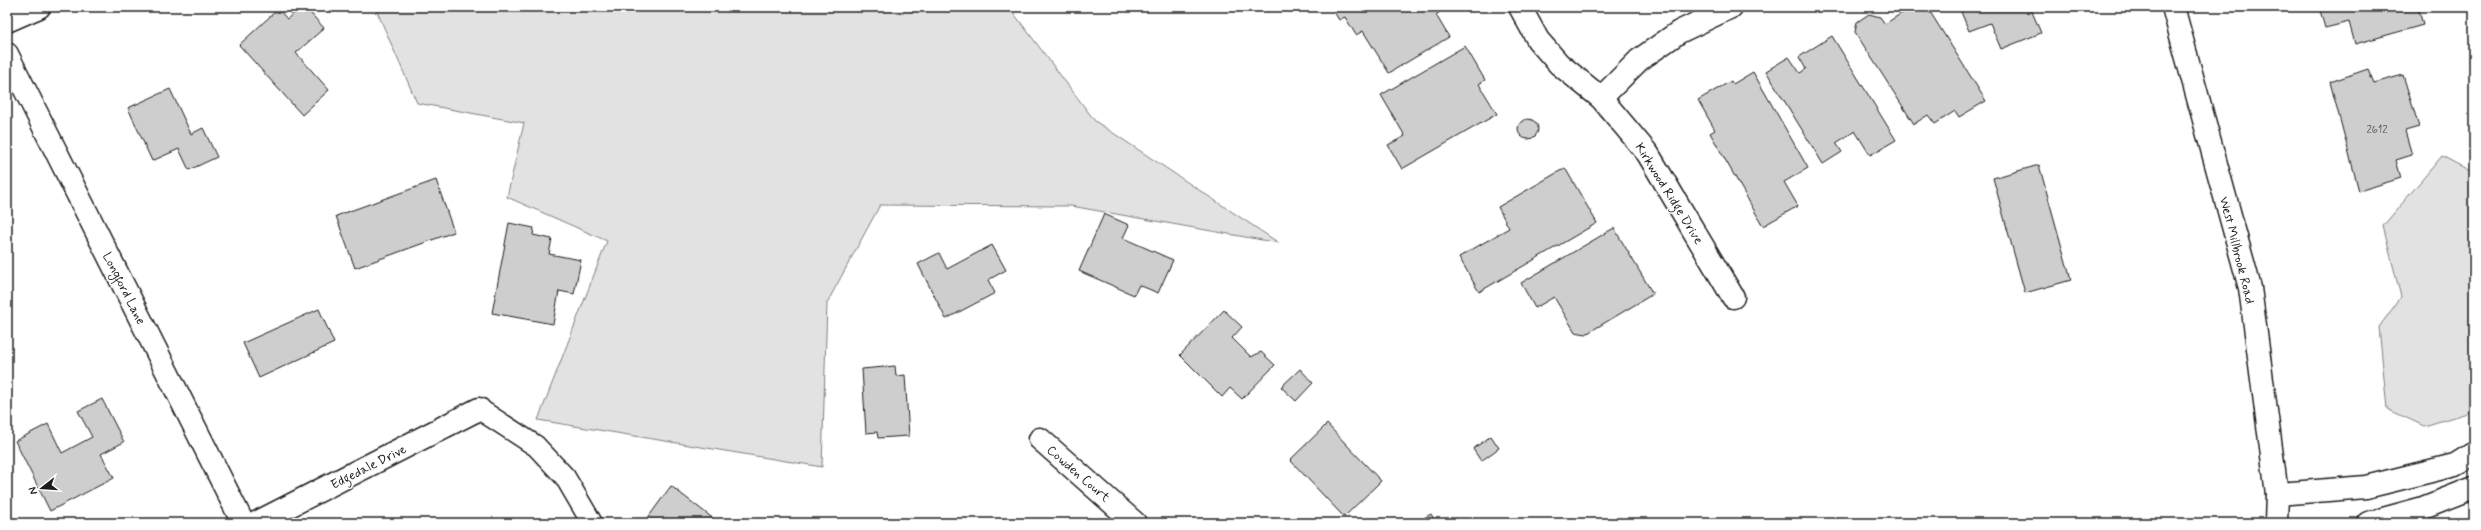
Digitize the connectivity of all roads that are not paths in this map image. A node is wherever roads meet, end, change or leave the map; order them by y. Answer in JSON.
{"nodes":[{"id":1,"x":39,"y":7,"type":"edge"},
{"id":2,"x":1520,"y":7,"type":"edge"},
{"id":3,"x":1731,"y":7,"type":"edge"},
{"id":4,"x":2173,"y":7,"type":"edge"},
{"id":5,"x":7,"y":21,"type":"edge"},
{"id":6,"x":7,"y":54,"type":"edge"},
{"id":7,"x":1601,"y":98,"type":"junction"},
{"id":8,"x":1733,"y":297,"type":"dead end"},
{"id":9,"x":479,"y":409,"type":"joint"},
{"id":10,"x":1040,"y":439,"type":"dead end"},
{"id":11,"x":2474,"y":453,"type":"edge"},
{"id":12,"x":2474,"y":488,"type":"edge"},
{"id":13,"x":2277,"y":494,"type":"junction"},
{"id":14,"x":243,"y":523,"type":"edge"},
{"id":15,"x":256,"y":523,"type":"edge"},
{"id":16,"x":592,"y":523,"type":"edge"},
{"id":17,"x":1135,"y":523,"type":"edge"},
{"id":18,"x":2276,"y":523,"type":"edge"},
{"id":19,"x":2368,"y":523,"type":"edge"}],
"edges":[{"from":1,"to":5,"type":"street"},
{"from":2,"to":7,"type":"street","name":"Kirkwood Ridge Drive"},
{"from":3,"to":7,"type":"street"},
{"from":4,"to":13,"type":"street","name":"West Millbrook Road"},
{"from":6,"to":14,"type":"street","name":"Longford Lane"},
{"from":7,"to":8,"type":"street","name":"Kirkwood Ridge Drive"},
{"from":9,"to":15,"type":"street","name":"Edgedale Drive"},
{"from":9,"to":16,"type":"lane"},
{"from":10,"to":17,"type":"street","name":"Cowden Court"},
{"from":11,"to":13,"type":"street"},
{"from":12,"to":19,"type":"street"},
{"from":13,"to":18,"type":"street","name":"West Millbrook Road"}]}
